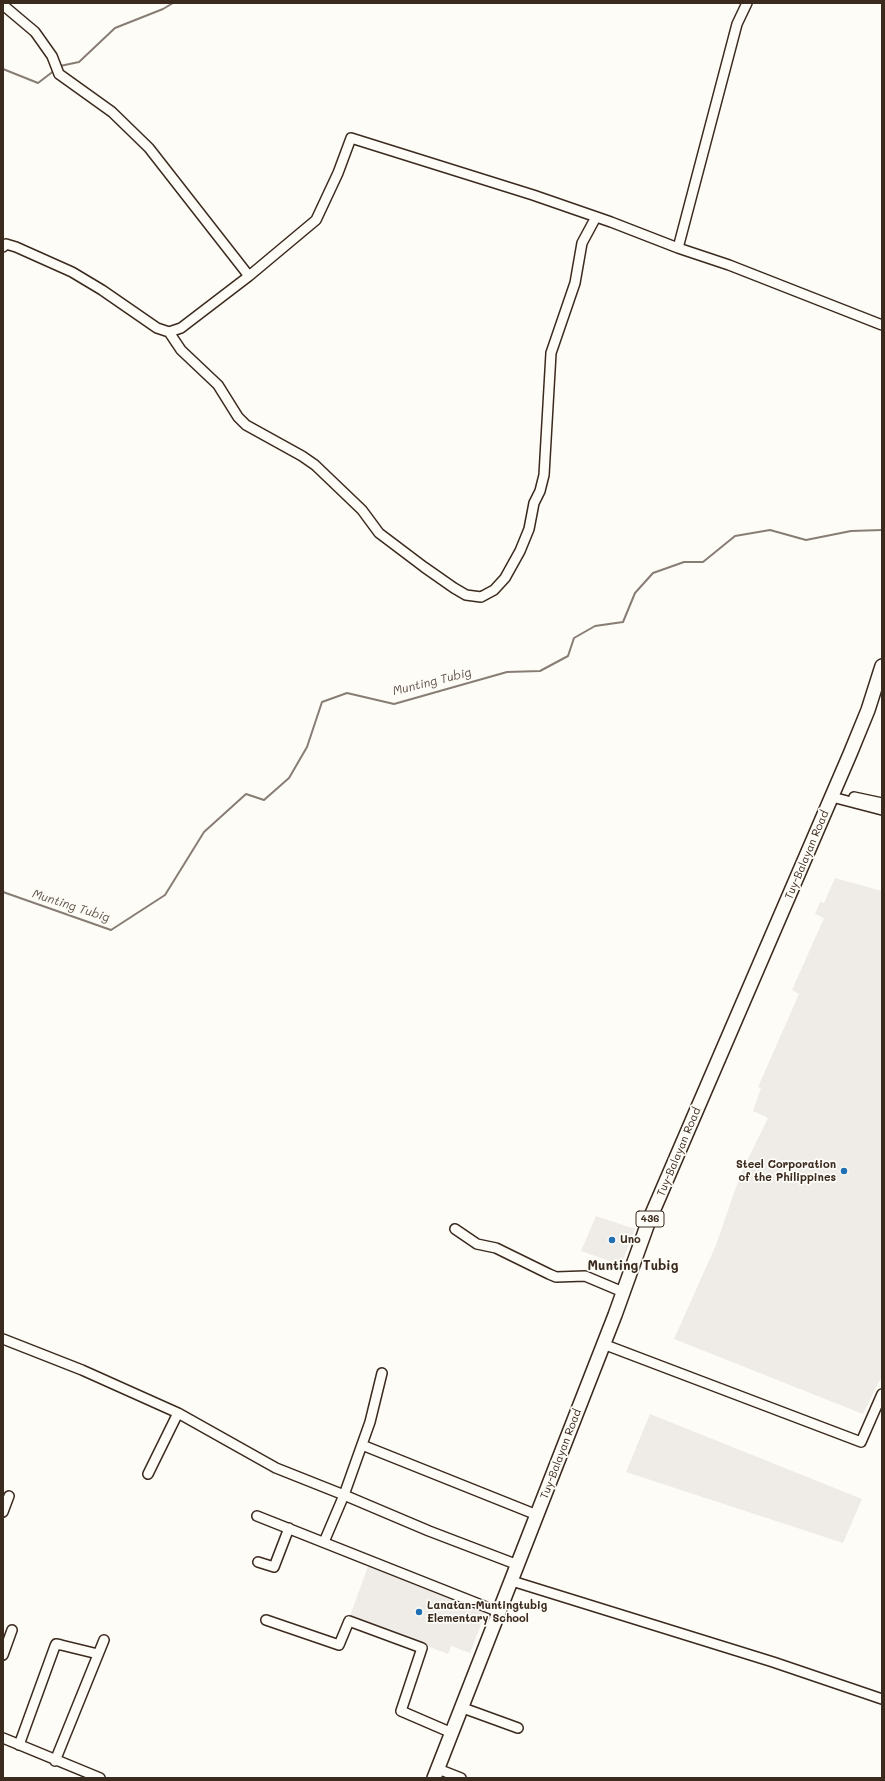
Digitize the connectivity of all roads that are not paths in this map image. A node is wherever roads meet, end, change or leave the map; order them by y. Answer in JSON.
{"nodes":[{"id":1,"x":747,"y":3,"type":"edge"},
{"id":2,"x":3,"y":5,"type":"edge"},
{"id":3,"x":596,"y":216,"type":"junction"},
{"id":4,"x":3,"y":247,"type":"edge"},
{"id":5,"x":678,"y":248,"type":"junction"},
{"id":6,"x":249,"y":276,"type":"junction"},
{"id":7,"x":882,"y":325,"type":"edge"},
{"id":8,"x":168,"y":332,"type":"junction"},
{"id":9,"x":882,"y":666,"type":"edge"},
{"id":10,"x":832,"y":796,"type":"junction"},
{"id":11,"x":882,"y":803,"type":"edge"},
{"id":12,"x":882,"y":810,"type":"edge"},
{"id":13,"x":455,"y":1229,"type":"dead end"},
{"id":14,"x":623,"y":1292,"type":"junction"},
{"id":15,"x":3,"y":1339,"type":"edge"},
{"id":16,"x":603,"y":1344,"type":"junction"},
{"id":17,"x":382,"y":1373,"type":"dead end"},
{"id":18,"x":882,"y":1394,"type":"edge"},
{"id":19,"x":178,"y":1413,"type":"junction"},
{"id":20,"x":362,"y":1444,"type":"junction"},
{"id":21,"x":148,"y":1474,"type":"dead end"},
{"id":22,"x":344,"y":1495,"type":"junction"},
{"id":23,"x":9,"y":1496,"type":"dead end"},
{"id":24,"x":3,"y":1512,"type":"edge"},
{"id":25,"x":537,"y":1515,"type":"junction"},
{"id":26,"x":257,"y":1516,"type":"dead end"},
{"id":27,"x":289,"y":1528,"type":"junction"},
{"id":28,"x":324,"y":1542,"type":"junction"},
{"id":29,"x":258,"y":1562,"type":"dead end"},
{"id":30,"x":518,"y":1565,"type":"junction"},
{"id":31,"x":512,"y":1581,"type":"junction"},
{"id":32,"x":499,"y":1612,"type":"junction"},
{"id":33,"x":266,"y":1620,"type":"dead end"},
{"id":34,"x":12,"y":1630,"type":"dead end"},
{"id":35,"x":104,"y":1640,"type":"dead end"},
{"id":36,"x":4,"y":1651,"type":"edge"},
{"id":37,"x":98,"y":1654,"type":"junction"},
{"id":38,"x":882,"y":1699,"type":"edge"},
{"id":39,"x":462,"y":1708,"type":"junction"},
{"id":40,"x":518,"y":1728,"type":"dead end"},
{"id":41,"x":452,"y":1733,"type":"junction"},
{"id":42,"x":3,"y":1738,"type":"edge"},
{"id":43,"x":19,"y":1745,"type":"junction"},
{"id":44,"x":55,"y":1761,"type":"junction"},
{"id":45,"x":436,"y":1774,"type":"edge"},
{"id":46,"x":100,"y":1778,"type":"edge"},
{"id":47,"x":461,"y":1778,"type":"edge"}],
"edges":[{"from":1,"to":5,"type":"street"},
{"from":2,"to":6,"type":"street"},
{"from":3,"to":5,"type":"street"},
{"from":3,"to":6,"type":"street"},
{"from":3,"to":8,"type":"street"},
{"from":4,"to":8,"type":"street"},
{"from":5,"to":7,"type":"street"},
{"from":6,"to":8,"type":"street"},
{"from":9,"to":10,"type":"main road","name":"Tuy-Balayan Road","number":"436"},
{"from":10,"to":11,"type":"street"},
{"from":10,"to":12,"type":"street"},
{"from":10,"to":14,"type":"main road","name":"Tuy-Balayan Road","number":"436"},
{"from":13,"to":14,"type":"street"},
{"from":14,"to":16,"type":"main road","name":"Tuy-Balayan Road","number":"436"},
{"from":15,"to":19,"type":"street"},
{"from":16,"to":18,"type":"street"},
{"from":16,"to":25,"type":"main road","name":"Tuy-Balayan Road","number":"436"},
{"from":17,"to":20,"type":"street"},
{"from":19,"to":21,"type":"street"},
{"from":19,"to":22,"type":"street"},
{"from":20,"to":22,"type":"street"},
{"from":20,"to":25,"type":"street"},
{"from":22,"to":28,"type":"street"},
{"from":22,"to":30,"type":"street"},
{"from":23,"to":24,"type":"street"},
{"from":25,"to":30,"type":"main road","name":"Tuy-Balayan Road","number":"436"},
{"from":26,"to":27,"type":"street"},
{"from":27,"to":28,"type":"street"},
{"from":27,"to":29,"type":"street"},
{"from":28,"to":32,"type":"street"},
{"from":30,"to":31,"type":"main road","name":"Tuy-Balayan Road","number":"436"},
{"from":31,"to":32,"type":"main road","name":"Tuy-Balayan Road","number":"436"},
{"from":31,"to":38,"type":"street"},
{"from":32,"to":39,"type":"main road","name":"Tuy-Balayan Road","number":"436"},
{"from":33,"to":41,"type":"street"},
{"from":34,"to":36,"type":"street"},
{"from":35,"to":37,"type":"street"},
{"from":37,"to":43,"type":"street"},
{"from":37,"to":44,"type":"street"},
{"from":39,"to":40,"type":"street"},
{"from":39,"to":41,"type":"main road","name":"Tuy-Balayan Road","number":"436"},
{"from":41,"to":45,"type":"main road","name":"Tuy-Balayan Road","number":"436"},
{"from":42,"to":43,"type":"street"},
{"from":43,"to":44,"type":"street"},
{"from":44,"to":46,"type":"street"},
{"from":45,"to":47,"type":"street"}]}
